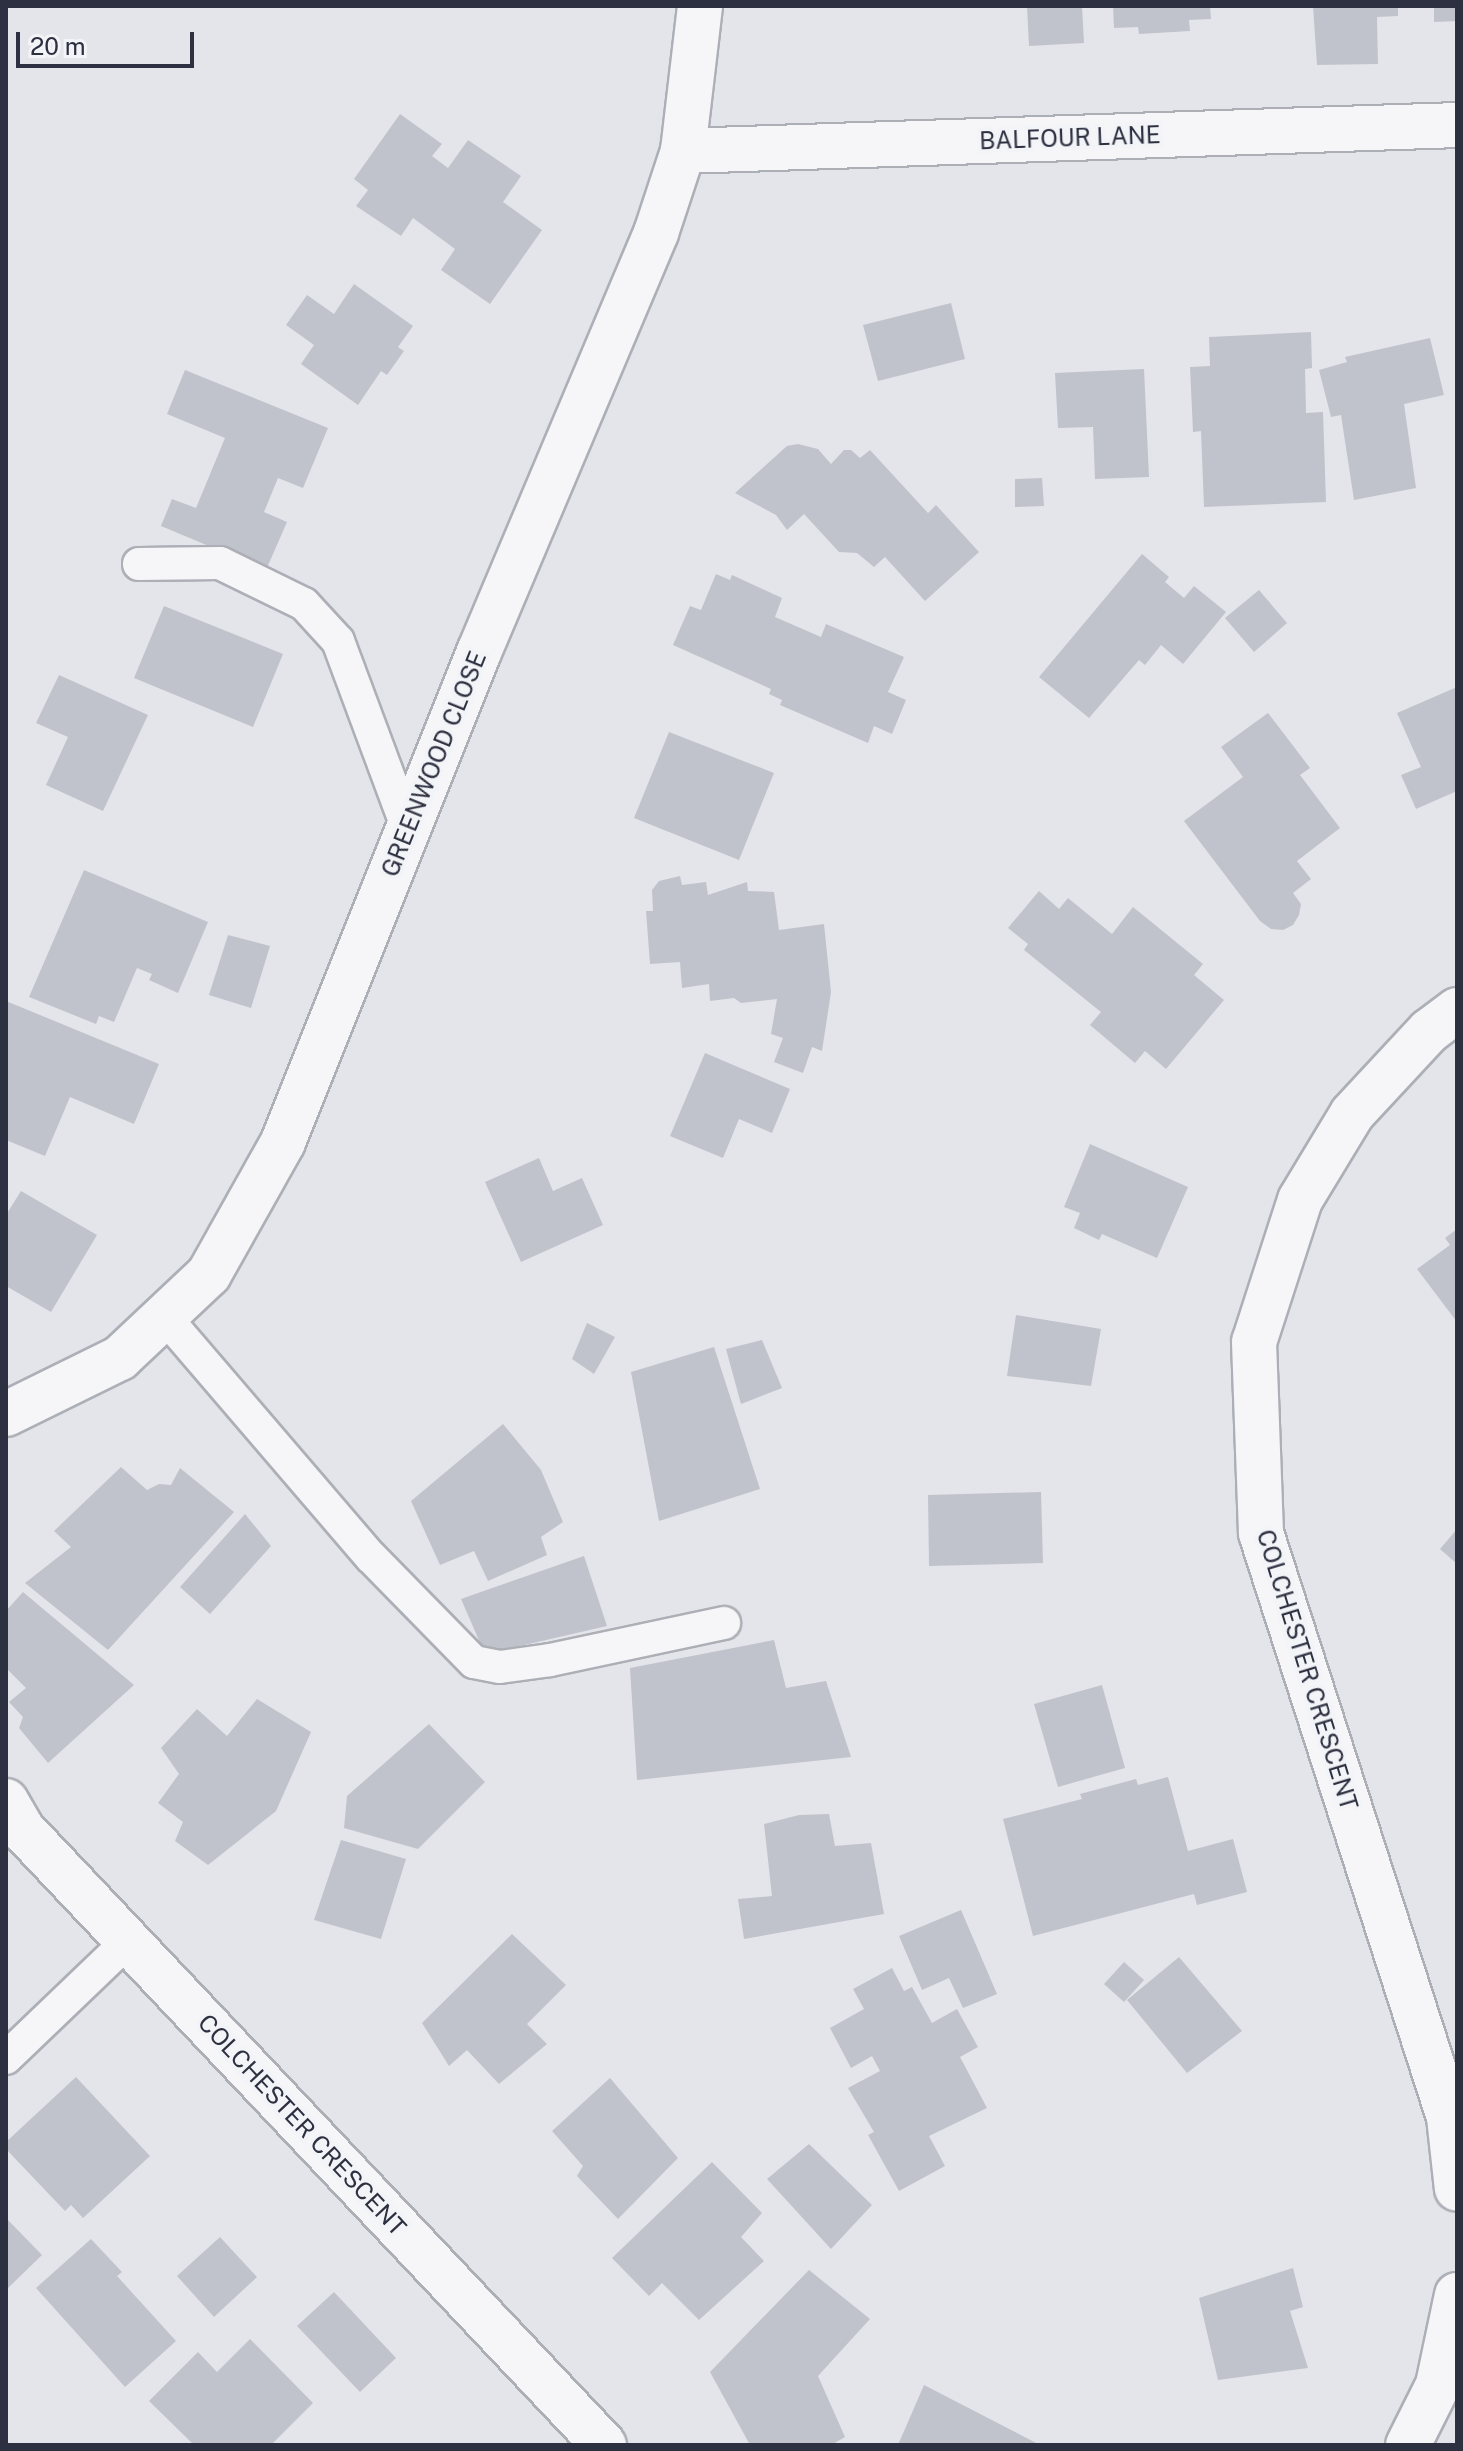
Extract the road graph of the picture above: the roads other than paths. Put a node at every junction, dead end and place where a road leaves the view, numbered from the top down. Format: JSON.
{"nodes":[{"id":1,"x":700,"y":6,"type":"edge"},
{"id":2,"x":1457,"y":125,"type":"edge"},
{"id":3,"x":683,"y":151,"type":"junction"},
{"id":4,"x":139,"y":564,"type":"dead end"},
{"id":5,"x":408,"y":829,"type":"junction"},
{"id":6,"x":1457,"y":1010,"type":"edge"},
{"id":7,"x":165,"y":1317,"type":"junction"},
{"id":8,"x":6,"y":1414,"type":"edge"},
{"id":9,"x":724,"y":1623,"type":"dead end"},
{"id":10,"x":6,"y":1801,"type":"edge"},
{"id":11,"x":128,"y":1941,"type":"junction"},
{"id":12,"x":6,"y":2058,"type":"edge"},
{"id":13,"x":1453,"y":2115,"type":"edge"},
{"id":14,"x":1457,"y":2189,"type":"edge"},
{"id":15,"x":1457,"y":2295,"type":"edge"},
{"id":16,"x":604,"y":2445,"type":"edge"},
{"id":17,"x":1408,"y":2445,"type":"edge"}],
"edges":[{"from":1,"to":3,"type":"street","name":"GREENWOOD CLOSE"},
{"from":2,"to":3,"type":"street","name":"BALFOUR LANE"},
{"from":3,"to":5,"type":"street","name":"GREENWOOD CLOSE"},
{"from":4,"to":5,"type":"lane"},
{"from":5,"to":7,"type":"street","name":"GREENWOOD CLOSE"},
{"from":6,"to":13,"type":"street","name":"COLCHESTER CRESCENT"},
{"from":7,"to":8,"type":"street","name":"GREENWOOD CLOSE"},
{"from":7,"to":9,"type":"lane"},
{"from":10,"to":11,"type":"street","name":"COLCHESTER CRESCENT"},
{"from":11,"to":12,"type":"lane"},
{"from":11,"to":16,"type":"street","name":"COLCHESTER CRESCENT"},
{"from":13,"to":14,"type":"street","name":"COLCHESTER CRESCENT"},
{"from":15,"to":17,"type":"street"}]}
